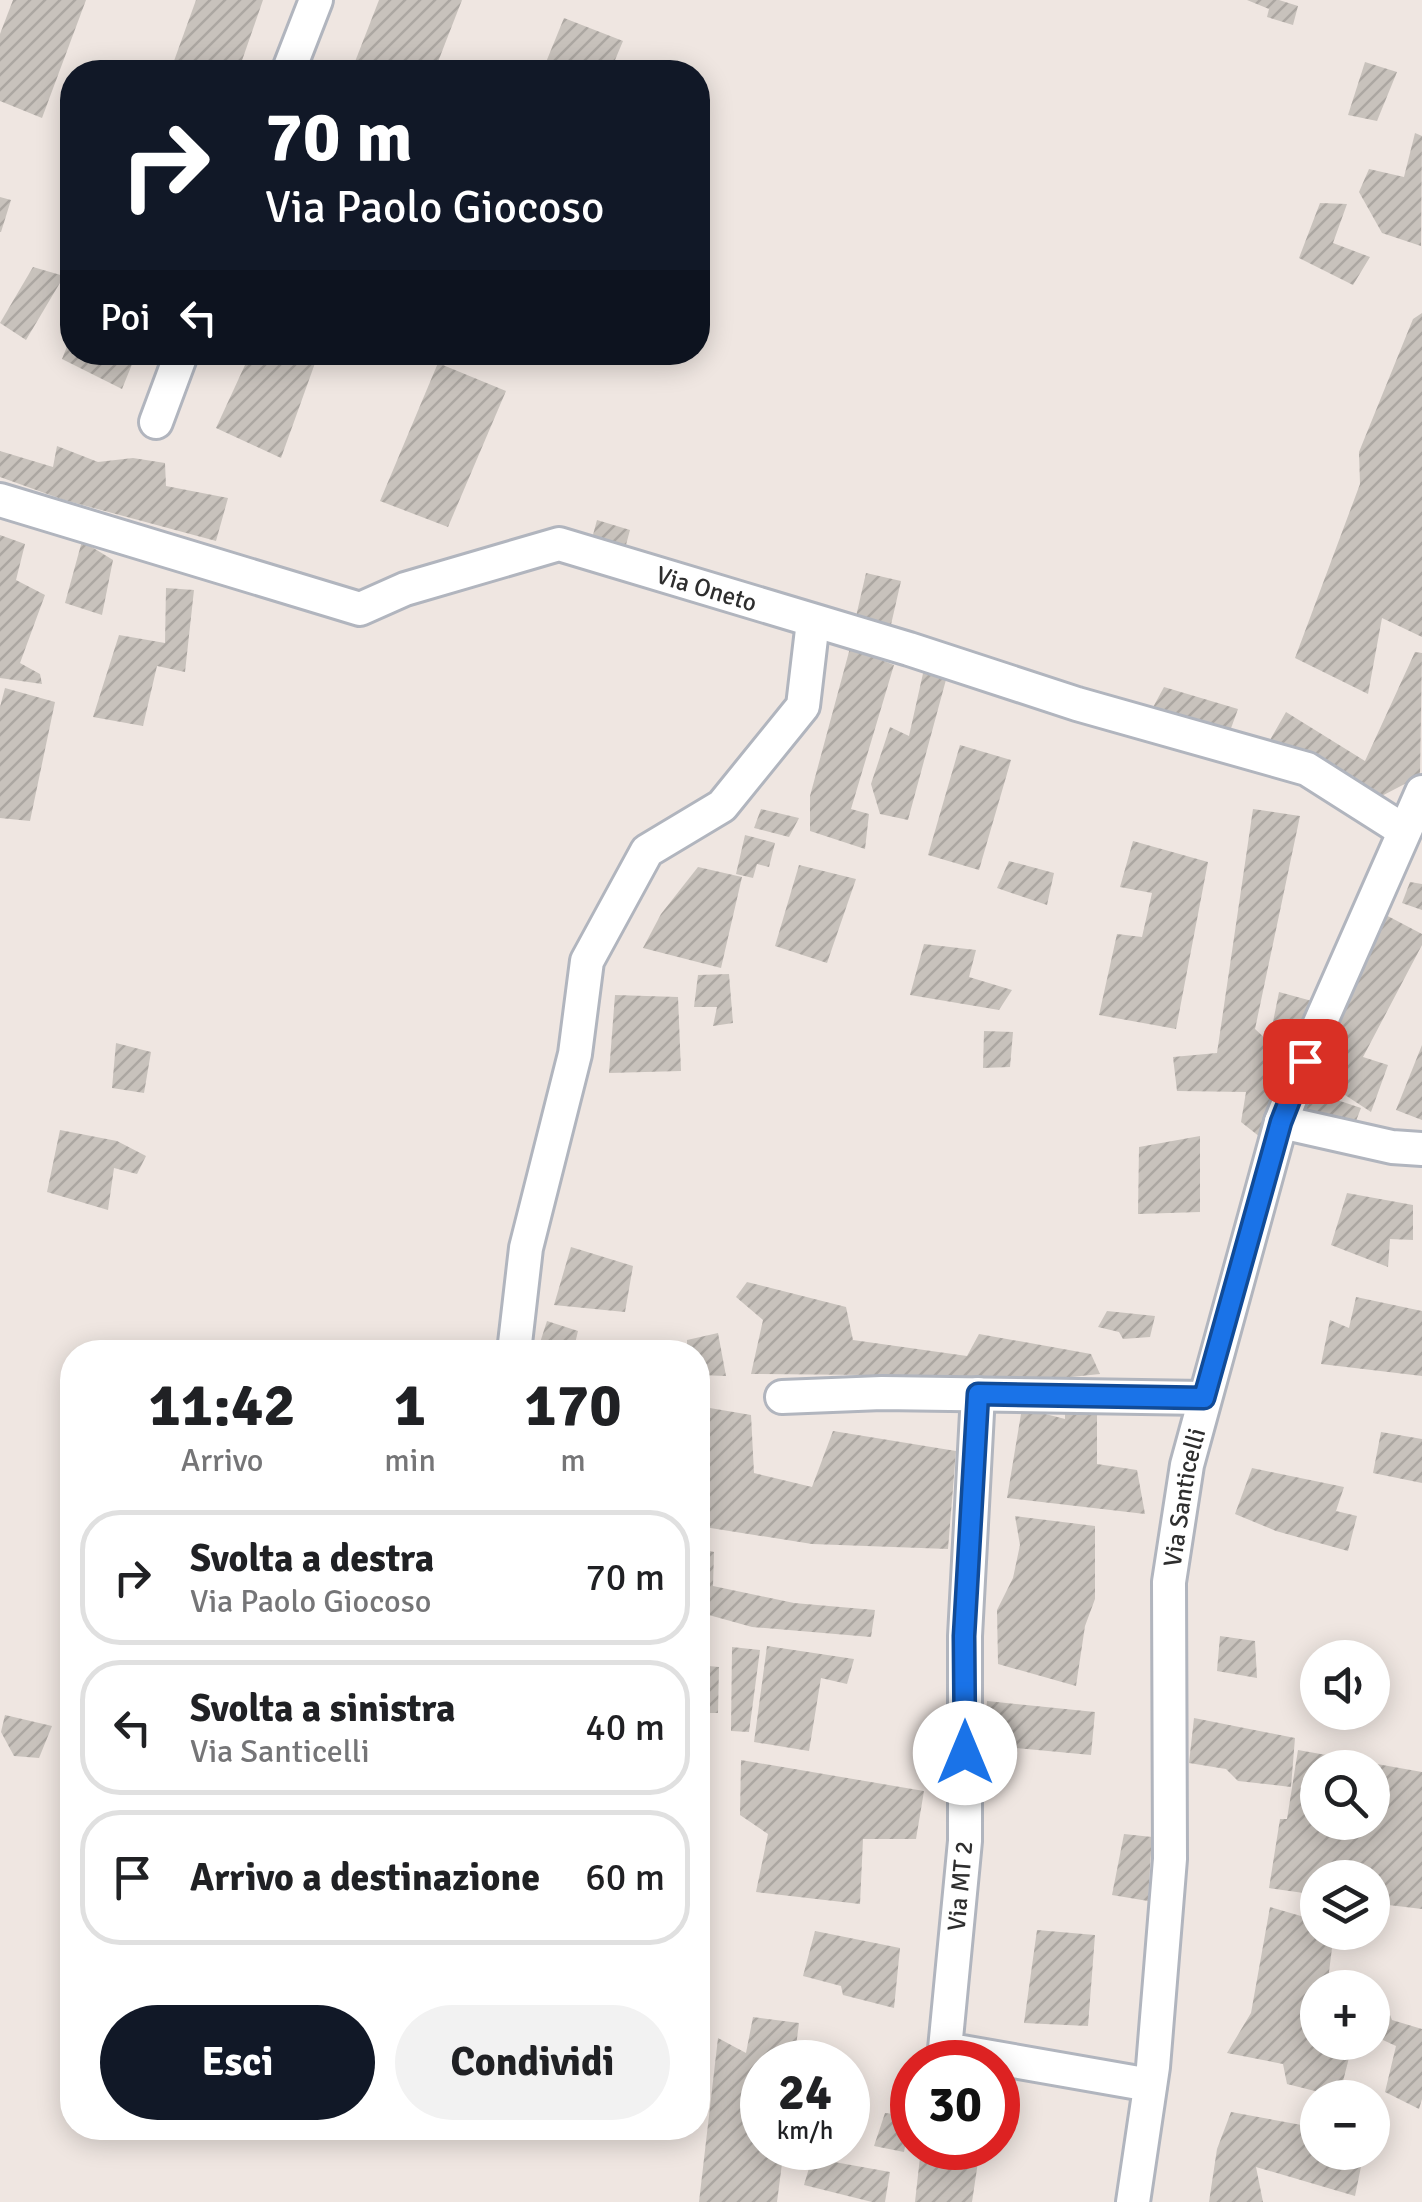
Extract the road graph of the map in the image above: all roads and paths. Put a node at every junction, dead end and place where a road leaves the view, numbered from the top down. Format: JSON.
{"nodes":[{"id":1,"x":316,"y":0,"type":"edge"},
{"id":2,"x":293,"y":60,"type":"edge"},
{"id":3,"x":177,"y":365,"type":"edge"},
{"id":4,"x":156,"y":422,"type":"dead end"},
{"id":5,"x":0,"y":500,"type":"edge"},
{"id":6,"x":813,"y":621,"type":"junction"},
{"id":7,"x":1422,"y":792,"type":"edge"},
{"id":8,"x":1403,"y":830,"type":"junction"},
{"id":9,"x":1281,"y":1122,"type":"junction"},
{"id":10,"x":1422,"y":1149,"type":"edge"},
{"id":11,"x":515,"y":1340,"type":"edge"},
{"id":12,"x":978,"y":1394,"type":"junction"},
{"id":13,"x":782,"y":1397,"type":"dead end"},
{"id":14,"x":1204,"y":1398,"type":"junction"},
{"id":15,"x":1150,"y":2085,"type":"junction"},
{"id":16,"x":1133,"y":2202,"type":"edge"}],
"edges":[{"from":1,"to":2,"type":"street"},
{"from":3,"to":4,"type":"street"},
{"from":5,"to":6,"type":"street","name":"Via Oneto"},
{"from":6,"to":8,"type":"street","name":"Via Oneto"},
{"from":6,"to":11,"type":"street"},
{"from":7,"to":8,"type":"street","name":"Via Santicelli"},
{"from":8,"to":9,"type":"street","name":"Via Santicelli"},
{"from":9,"to":10,"type":"street"},
{"from":9,"to":14,"type":"street","name":"Via Santicelli"},
{"from":12,"to":13,"type":"street"},
{"from":12,"to":14,"type":"street"},
{"from":12,"to":15,"type":"street","name":"Via MT 2"},
{"from":14,"to":15,"type":"street","name":"Via Santicelli"},
{"from":15,"to":16,"type":"street","name":"Via Santicelli"}]}
